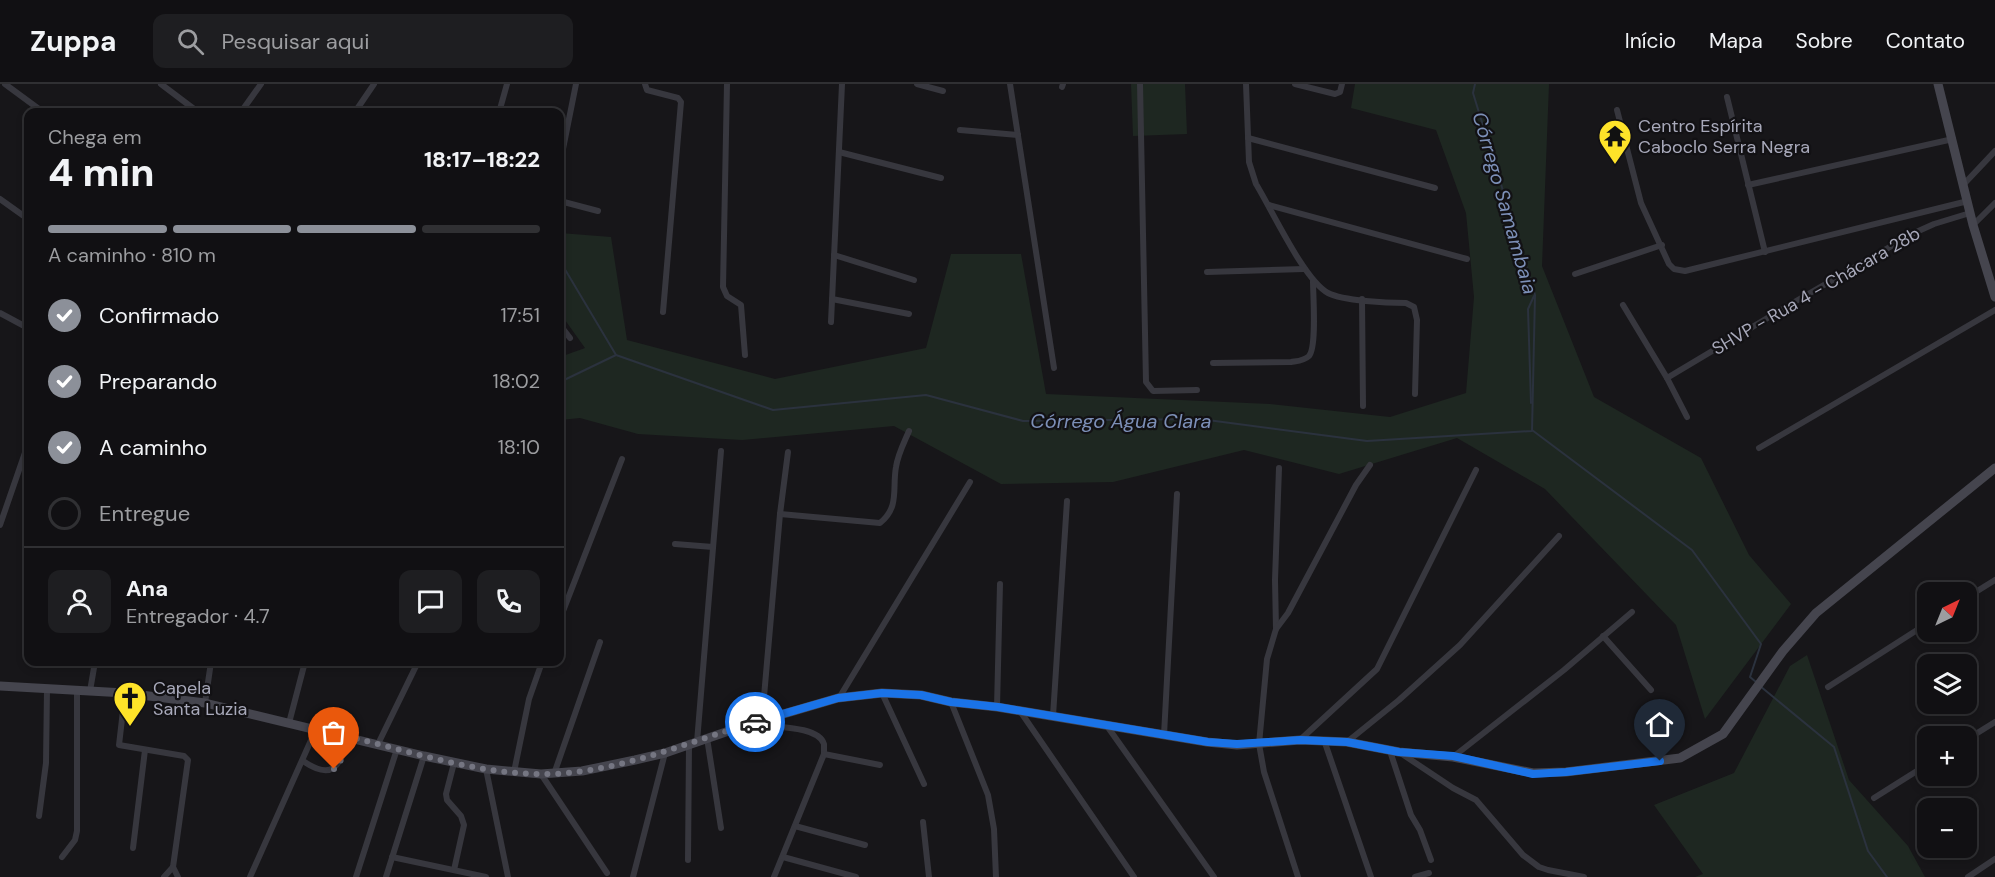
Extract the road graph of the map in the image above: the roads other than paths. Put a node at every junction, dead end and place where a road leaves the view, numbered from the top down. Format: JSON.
{"nodes":[{"id":1,"x":5,"y":84,"type":"edge"},
{"id":2,"x":161,"y":84,"type":"edge"},
{"id":3,"x":261,"y":84,"type":"edge"},
{"id":4,"x":374,"y":84,"type":"edge"},
{"id":5,"x":507,"y":84,"type":"edge"},
{"id":6,"x":576,"y":84,"type":"edge"},
{"id":7,"x":645,"y":84,"type":"edge"},
{"id":8,"x":727,"y":84,"type":"edge"},
{"id":9,"x":842,"y":84,"type":"edge"},
{"id":10,"x":917,"y":84,"type":"edge"},
{"id":11,"x":1010,"y":84,"type":"edge"},
{"id":12,"x":1140,"y":84,"type":"edge"},
{"id":13,"x":1246,"y":84,"type":"edge"},
{"id":14,"x":1295,"y":84,"type":"edge"},
{"id":15,"x":1342,"y":84,"type":"edge"},
{"id":16,"x":1938,"y":84,"type":"edge"},
{"id":17,"x":943,"y":91,"type":"dead end"},
{"id":18,"x":1727,"y":97,"type":"dead end"},
{"id":19,"x":38,"y":108,"type":"edge"},
{"id":20,"x":193,"y":108,"type":"edge"},
{"id":21,"x":244,"y":108,"type":"edge"},
{"id":22,"x":358,"y":108,"type":"edge"},
{"id":23,"x":500,"y":108,"type":"edge"},
{"id":24,"x":1617,"y":110,"type":"dead end"},
{"id":25,"x":960,"y":130,"type":"dead end"},
{"id":26,"x":1017,"y":135,"type":"junction"},
{"id":27,"x":1248,"y":138,"type":"junction"},
{"id":28,"x":1953,"y":139,"type":"junction"},
{"id":29,"x":564,"y":144,"type":"edge"},
{"id":30,"x":1995,"y":151,"type":"edge"},
{"id":31,"x":839,"y":152,"type":"junction"},
{"id":32,"x":941,"y":178,"type":"dead end"},
{"id":33,"x":1964,"y":184,"type":"junction"},
{"id":34,"x":1748,"y":185,"type":"junction"},
{"id":35,"x":1435,"y":188,"type":"dead end"},
{"id":36,"x":0,"y":199,"type":"edge"},
{"id":37,"x":1968,"y":201,"type":"junction"},
{"id":38,"x":564,"y":202,"type":"edge"},
{"id":39,"x":1995,"y":203,"type":"edge"},
{"id":40,"x":1269,"y":205,"type":"junction"},
{"id":41,"x":598,"y":212,"type":"dead end"},
{"id":42,"x":1970,"y":213,"type":"junction"},
{"id":43,"x":24,"y":216,"type":"edge"},
{"id":44,"x":1973,"y":225,"type":"junction"},
{"id":45,"x":1662,"y":245,"type":"junction"},
{"id":46,"x":1765,"y":252,"type":"junction"},
{"id":47,"x":834,"y":255,"type":"junction"},
{"id":48,"x":1467,"y":259,"type":"dead end"},
{"id":49,"x":1304,"y":269,"type":"junction"},
{"id":50,"x":1207,"y":273,"type":"dead end"},
{"id":51,"x":1575,"y":274,"type":"dead end"},
{"id":52,"x":914,"y":280,"type":"dead end"},
{"id":53,"x":1313,"y":280,"type":"junction"},
{"id":54,"x":1995,"y":297,"type":"edge"},
{"id":55,"x":832,"y":299,"type":"junction"},
{"id":56,"x":1362,"y":299,"type":"junction"},
{"id":57,"x":1623,"y":305,"type":"dead end"},
{"id":58,"x":1995,"y":310,"type":"edge"},
{"id":59,"x":663,"y":312,"type":"dead end"},
{"id":60,"x":0,"y":313,"type":"edge"},
{"id":61,"x":909,"y":314,"type":"dead end"},
{"id":62,"x":831,"y":322,"type":"dead end"},
{"id":63,"x":24,"y":326,"type":"edge"},
{"id":64,"x":564,"y":330,"type":"edge"},
{"id":65,"x":570,"y":338,"type":"dead end"},
{"id":66,"x":745,"y":355,"type":"dead end"},
{"id":67,"x":1213,"y":363,"type":"dead end"},
{"id":68,"x":1054,"y":368,"type":"dead end"},
{"id":69,"x":1667,"y":378,"type":"junction"},
{"id":70,"x":1197,"y":390,"type":"dead end"},
{"id":71,"x":1415,"y":394,"type":"dead end"},
{"id":72,"x":1363,"y":406,"type":"dead end"},
{"id":73,"x":1687,"y":417,"type":"dead end"},
{"id":74,"x":909,"y":431,"type":"dead end"},
{"id":75,"x":1759,"y":447,"type":"dead end"},
{"id":76,"x":721,"y":451,"type":"dead end"},
{"id":77,"x":788,"y":452,"type":"dead end"},
{"id":78,"x":24,"y":456,"type":"edge"},
{"id":79,"x":622,"y":459,"type":"dead end"},
{"id":80,"x":1370,"y":465,"type":"dead end"},
{"id":81,"x":1279,"y":468,"type":"dead end"},
{"id":82,"x":1995,"y":468,"type":"edge"},
{"id":83,"x":1476,"y":470,"type":"dead end"},
{"id":84,"x":969,"y":482,"type":"dead end"},
{"id":85,"x":1177,"y":494,"type":"dead end"},
{"id":86,"x":1067,"y":501,"type":"dead end"},
{"id":87,"x":780,"y":514,"type":"junction"},
{"id":88,"x":0,"y":525,"type":"edge"},
{"id":89,"x":1559,"y":536,"type":"dead end"},
{"id":90,"x":675,"y":544,"type":"dead end"},
{"id":91,"x":713,"y":547,"type":"junction"},
{"id":92,"x":1995,"y":580,"type":"edge"},
{"id":93,"x":1000,"y":584,"type":"dead end"},
{"id":94,"x":1977,"y":591,"type":"edge"},
{"id":95,"x":564,"y":609,"type":"edge"},
{"id":96,"x":1632,"y":612,"type":"dead end"},
{"id":97,"x":1276,"y":629,"type":"junction"},
{"id":98,"x":1917,"y":630,"type":"edge"},
{"id":99,"x":1603,"y":636,"type":"junction"},
{"id":100,"x":600,"y":642,"type":"dead end"},
{"id":101,"x":94,"y":666,"type":"edge"},
{"id":102,"x":210,"y":666,"type":"edge"},
{"id":103,"x":304,"y":666,"type":"edge"},
{"id":104,"x":416,"y":666,"type":"edge"},
{"id":105,"x":541,"y":666,"type":"edge"},
{"id":106,"x":0,"y":686,"type":"edge"},
{"id":107,"x":1828,"y":687,"type":"dead end"},
{"id":108,"x":46,"y":689,"type":"junction"},
{"id":109,"x":1651,"y":690,"type":"dead end"},
{"id":110,"x":77,"y":691,"type":"junction"},
{"id":111,"x":90,"y":691,"type":"junction"},
{"id":112,"x":125,"y":693,"type":"junction"},
{"id":113,"x":882,"y":693,"type":"junction"},
{"id":114,"x":838,"y":698,"type":"junction"},
{"id":115,"x":951,"y":702,"type":"junction"},
{"id":116,"x":205,"y":703,"type":"junction"},
{"id":117,"x":998,"y":707,"type":"junction"},
{"id":118,"x":1020,"y":711,"type":"junction"},
{"id":119,"x":1053,"y":716,"type":"junction"},
{"id":120,"x":764,"y":719,"type":"junction"},
{"id":121,"x":1995,"y":722,"type":"edge"},
{"id":122,"x":289,"y":723,"type":"junction"},
{"id":123,"x":749,"y":724,"type":"junction"},
{"id":124,"x":1107,"y":726,"type":"junction"},
{"id":125,"x":316,"y":729,"type":"junction"},
{"id":126,"x":1977,"y":733,"type":"edge"},
{"id":127,"x":1164,"y":735,"type":"junction"},
{"id":128,"x":350,"y":737,"type":"junction"},
{"id":129,"x":707,"y":738,"type":"junction"},
{"id":130,"x":1300,"y":740,"type":"junction"},
{"id":131,"x":1323,"y":740,"type":"junction"},
{"id":132,"x":1347,"y":742,"type":"junction"},
{"id":133,"x":693,"y":743,"type":"junction"},
{"id":134,"x":378,"y":744,"type":"junction"},
{"id":135,"x":1259,"y":744,"type":"junction"},
{"id":136,"x":397,"y":749,"type":"junction"},
{"id":137,"x":145,"y":750,"type":"junction"},
{"id":138,"x":1395,"y":751,"type":"junction"},
{"id":139,"x":665,"y":753,"type":"junction"},
{"id":140,"x":824,"y":754,"type":"junction"},
{"id":141,"x":424,"y":756,"type":"junction"},
{"id":142,"x":1453,"y":756,"type":"junction"},
{"id":143,"x":303,"y":761,"type":"junction"},
{"id":144,"x":454,"y":763,"type":"junction"},
{"id":145,"x":880,"y":765,"type":"dead end"},
{"id":146,"x":486,"y":770,"type":"junction"},
{"id":147,"x":1917,"y":771,"type":"edge"},
{"id":148,"x":514,"y":772,"type":"junction"},
{"id":149,"x":541,"y":774,"type":"junction"},
{"id":150,"x":554,"y":774,"type":"junction"},
{"id":151,"x":924,"y":784,"type":"dead end"},
{"id":152,"x":1874,"y":798,"type":"dead end"},
{"id":153,"x":39,"y":816,"type":"dead end"},
{"id":154,"x":923,"y":822,"type":"dead end"},
{"id":155,"x":795,"y":826,"type":"junction"},
{"id":156,"x":721,"y":828,"type":"dead end"},
{"id":157,"x":865,"y":845,"type":"dead end"},
{"id":158,"x":133,"y":848,"type":"dead end"},
{"id":159,"x":62,"y":857,"type":"dead end"},
{"id":160,"x":392,"y":857,"type":"junction"},
{"id":161,"x":783,"y":857,"type":"junction"},
{"id":162,"x":1995,"y":859,"type":"edge"},
{"id":163,"x":688,"y":860,"type":"dead end"},
{"id":164,"x":1431,"y":860,"type":"dead end"},
{"id":165,"x":173,"y":867,"type":"junction"},
{"id":166,"x":454,"y":870,"type":"junction"},
{"id":167,"x":607,"y":873,"type":"dead end"},
{"id":168,"x":1429,"y":873,"type":"dead end"},
{"id":169,"x":164,"y":877,"type":"edge"},
{"id":170,"x":178,"y":877,"type":"edge"},
{"id":171,"x":250,"y":877,"type":"edge"},
{"id":172,"x":356,"y":877,"type":"edge"},
{"id":173,"x":386,"y":877,"type":"edge"},
{"id":174,"x":486,"y":877,"type":"edge"},
{"id":175,"x":508,"y":877,"type":"edge"},
{"id":176,"x":633,"y":877,"type":"edge"},
{"id":177,"x":774,"y":877,"type":"edge"},
{"id":178,"x":856,"y":877,"type":"edge"},
{"id":179,"x":929,"y":877,"type":"edge"},
{"id":180,"x":996,"y":877,"type":"edge"},
{"id":181,"x":1134,"y":877,"type":"edge"},
{"id":182,"x":1214,"y":877,"type":"edge"},
{"id":183,"x":1298,"y":877,"type":"edge"},
{"id":184,"x":1371,"y":877,"type":"edge"},
{"id":185,"x":1415,"y":877,"type":"edge"},
{"id":186,"x":1584,"y":877,"type":"edge"},
{"id":187,"x":1968,"y":877,"type":"edge"}],
"edges":[{"from":1,"to":19,"type":"street"},
{"from":2,"to":20,"type":"street"},
{"from":3,"to":21,"type":"street"},
{"from":4,"to":22,"type":"street"},
{"from":5,"to":23,"type":"street"},
{"from":6,"to":29,"type":"street"},
{"from":7,"to":59,"type":"street"},
{"from":8,"to":66,"type":"street"},
{"from":9,"to":31,"type":"street"},
{"from":10,"to":17,"type":"street"},
{"from":11,"to":26,"type":"street"},
{"from":12,"to":70,"type":"street"},
{"from":13,"to":27,"type":"street"},
{"from":14,"to":15,"type":"street"},
{"from":16,"to":28,"type":"street"},
{"from":18,"to":34,"type":"street"},
{"from":24,"to":45,"type":"street"},
{"from":25,"to":26,"type":"street"},
{"from":26,"to":68,"type":"street"},
{"from":27,"to":35,"type":"street"},
{"from":27,"to":40,"type":"street"},
{"from":28,"to":33,"type":"street"},
{"from":28,"to":34,"type":"street"},
{"from":30,"to":33,"type":"street"},
{"from":31,"to":32,"type":"street"},
{"from":31,"to":47,"type":"street"},
{"from":33,"to":37,"type":"street"},
{"from":34,"to":46,"type":"street"},
{"from":36,"to":43,"type":"street"},
{"from":37,"to":42,"type":"street"},
{"from":37,"to":46,"type":"street"},
{"from":38,"to":41,"type":"street"},
{"from":39,"to":44,"type":"street"},
{"from":40,"to":48,"type":"street"},
{"from":40,"to":49,"type":"street"},
{"from":42,"to":44,"type":"street"},
{"from":42,"to":69,"type":"street","name":"SHVP - Rua 4 - Chácara 28b"},
{"from":44,"to":54,"type":"street"},
{"from":45,"to":46,"type":"street"},
{"from":45,"to":51,"type":"street"},
{"from":47,"to":52,"type":"street"},
{"from":47,"to":55,"type":"street"},
{"from":49,"to":50,"type":"street"},
{"from":49,"to":53,"type":"street"},
{"from":53,"to":56,"type":"street"},
{"from":53,"to":67,"type":"street"},
{"from":55,"to":61,"type":"street"},
{"from":55,"to":62,"type":"street"},
{"from":56,"to":71,"type":"street"},
{"from":56,"to":72,"type":"street"},
{"from":57,"to":69,"type":"street"},
{"from":58,"to":75,"type":"street"},
{"from":60,"to":63,"type":"street"},
{"from":64,"to":65,"type":"street"},
{"from":69,"to":73,"type":"street"},
{"from":74,"to":87,"type":"street"},
{"from":76,"to":91,"type":"street"},
{"from":77,"to":87,"type":"street"},
{"from":78,"to":88,"type":"street"},
{"from":79,"to":95,"type":"street"},
{"from":80,"to":97,"type":"street"},
{"from":81,"to":97,"type":"street"},
{"from":82,"to":142,"type":"street"},
{"from":83,"to":130,"type":"street"},
{"from":84,"to":114,"type":"street"},
{"from":85,"to":127,"type":"street"},
{"from":86,"to":119,"type":"street"},
{"from":87,"to":120,"type":"street"},
{"from":89,"to":132,"type":"street"},
{"from":90,"to":91,"type":"street"},
{"from":91,"to":133,"type":"street"},
{"from":92,"to":94,"type":"street"},
{"from":93,"to":117,"type":"street"},
{"from":96,"to":99,"type":"street"},
{"from":97,"to":135,"type":"street"},
{"from":98,"to":107,"type":"street"},
{"from":99,"to":109,"type":"street"},
{"from":99,"to":142,"type":"street"},
{"from":100,"to":150,"type":"street"},
{"from":101,"to":111,"type":"street"},
{"from":102,"to":116,"type":"street"},
{"from":103,"to":122,"type":"street"},
{"from":104,"to":134,"type":"street"},
{"from":105,"to":148,"type":"street"},
{"from":106,"to":108,"type":"street"},
{"from":108,"to":110,"type":"street"},
{"from":108,"to":153,"type":"street"},
{"from":110,"to":111,"type":"street"},
{"from":110,"to":159,"type":"street"},
{"from":111,"to":112,"type":"street"},
{"from":112,"to":116,"type":"street"},
{"from":112,"to":137,"type":"street"},
{"from":113,"to":114,"type":"street"},
{"from":113,"to":115,"type":"street"},
{"from":113,"to":151,"type":"street"},
{"from":114,"to":120,"type":"street"},
{"from":115,"to":117,"type":"street"},
{"from":115,"to":180,"type":"street"},
{"from":116,"to":122,"type":"street"},
{"from":117,"to":118,"type":"street"},
{"from":118,"to":119,"type":"street"},
{"from":118,"to":181,"type":"street"},
{"from":119,"to":124,"type":"street"},
{"from":120,"to":123,"type":"street"},
{"from":121,"to":126,"type":"street"},
{"from":122,"to":125,"type":"street"},
{"from":123,"to":129,"type":"street"},
{"from":123,"to":140,"type":"street"},
{"from":124,"to":127,"type":"street"},
{"from":124,"to":182,"type":"street"},
{"from":125,"to":128,"type":"street"},
{"from":125,"to":143,"type":"street"},
{"from":127,"to":135,"type":"street"},
{"from":128,"to":134,"type":"street"},
{"from":128,"to":143,"type":"street"},
{"from":129,"to":133,"type":"street"},
{"from":129,"to":156,"type":"street"},
{"from":130,"to":131,"type":"street"},
{"from":130,"to":135,"type":"street"},
{"from":131,"to":132,"type":"street"},
{"from":131,"to":184,"type":"street"},
{"from":132,"to":138,"type":"street"},
{"from":133,"to":139,"type":"street"},
{"from":133,"to":163,"type":"street"},
{"from":134,"to":136,"type":"street"},
{"from":135,"to":183,"type":"street"},
{"from":136,"to":141,"type":"street"},
{"from":136,"to":172,"type":"street"},
{"from":137,"to":158,"type":"street"},
{"from":137,"to":165,"type":"street"},
{"from":138,"to":142,"type":"street"},
{"from":138,"to":164,"type":"street"},
{"from":138,"to":186,"type":"street"},
{"from":139,"to":150,"type":"street"},
{"from":139,"to":176,"type":"street"},
{"from":140,"to":145,"type":"street"},
{"from":140,"to":155,"type":"street"},
{"from":141,"to":144,"type":"street"},
{"from":141,"to":160,"type":"street"},
{"from":143,"to":171,"type":"street"},
{"from":144,"to":146,"type":"street"},
{"from":144,"to":166,"type":"street"},
{"from":146,"to":148,"type":"street"},
{"from":146,"to":175,"type":"street"},
{"from":147,"to":152,"type":"street"},
{"from":148,"to":149,"type":"street"},
{"from":149,"to":150,"type":"street"},
{"from":149,"to":167,"type":"street"},
{"from":154,"to":179,"type":"street"},
{"from":155,"to":157,"type":"street"},
{"from":155,"to":161,"type":"street"},
{"from":160,"to":166,"type":"street"},
{"from":160,"to":173,"type":"street"},
{"from":161,"to":177,"type":"street"},
{"from":161,"to":178,"type":"street"},
{"from":162,"to":187,"type":"street"},
{"from":165,"to":169,"type":"street"},
{"from":165,"to":170,"type":"street"},
{"from":166,"to":174,"type":"street"},
{"from":168,"to":185,"type":"street"}]}
